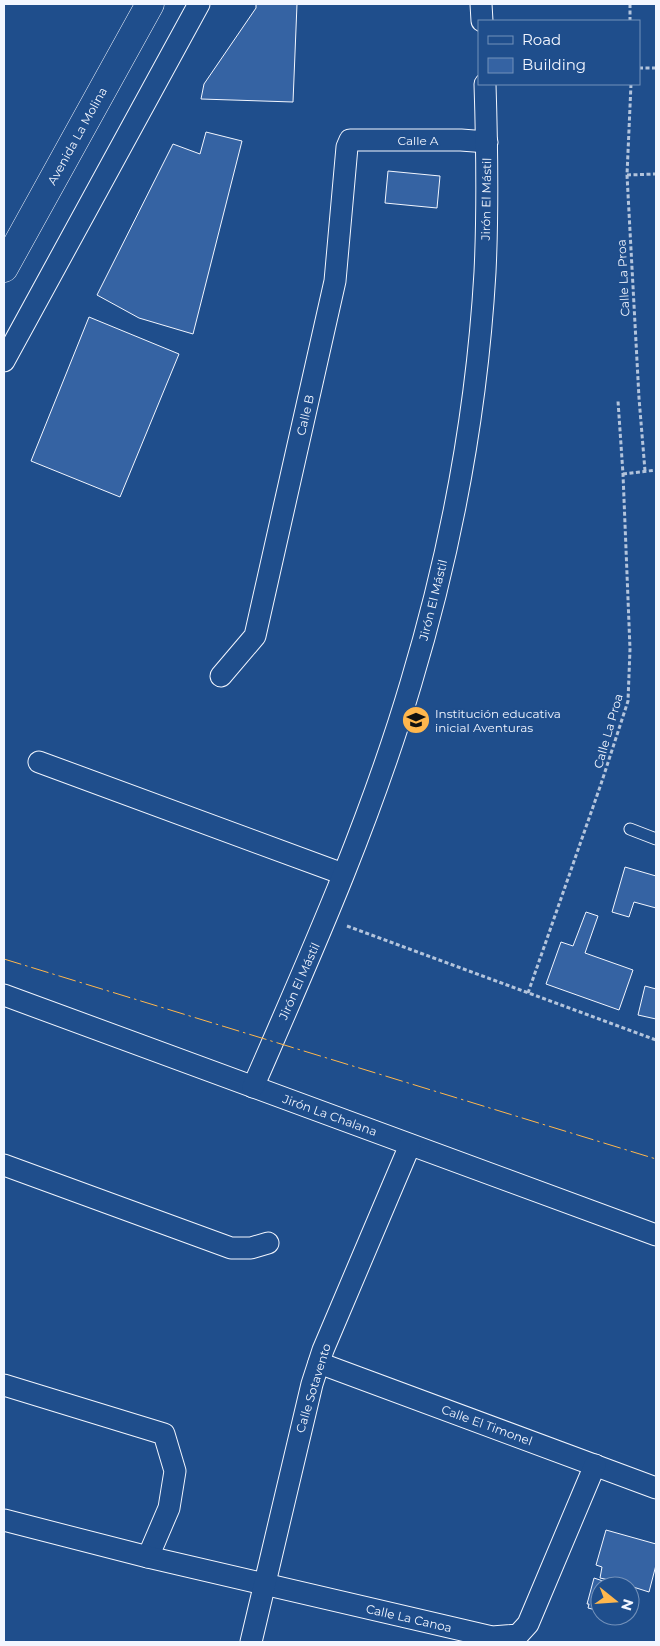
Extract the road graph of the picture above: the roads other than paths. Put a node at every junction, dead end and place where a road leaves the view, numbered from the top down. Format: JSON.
{"nodes":[{"id":1,"x":150,"y":4,"type":"edge"},
{"id":2,"x":199,"y":4,"type":"edge"},
{"id":3,"x":481,"y":4,"type":"edge"},
{"id":4,"x":482,"y":20,"type":"edge"},
{"id":5,"x":485,"y":85,"type":"edge"},
{"id":6,"x":350,"y":140,"type":"joint"},
{"id":7,"x":487,"y":142,"type":"junction"},
{"id":8,"x":4,"y":268,"type":"edge"},
{"id":9,"x":4,"y":361,"type":"edge"},
{"id":10,"x":221,"y":676,"type":"dead end"},
{"id":11,"x":39,"y":762,"type":"dead end"},
{"id":12,"x":630,"y":829,"type":"dead end"},
{"id":13,"x":656,"y":839,"type":"edge"},
{"id":14,"x":343,"y":874,"type":"junction"},
{"id":15,"x":4,"y":995,"type":"edge"},
{"id":16,"x":253,"y":1087,"type":"junction"},
{"id":17,"x":410,"y":1145,"type":"junction"},
{"id":18,"x":4,"y":1165,"type":"edge"},
{"id":19,"x":656,"y":1234,"type":"edge"},
{"id":20,"x":268,"y":1243,"type":"dead end"},
{"id":21,"x":319,"y":1363,"type":"junction"},
{"id":22,"x":4,"y":1385,"type":"edge"},
{"id":23,"x":595,"y":1465,"type":"junction"},
{"id":24,"x":656,"y":1488,"type":"edge"},
{"id":25,"x":4,"y":1520,"type":"edge"},
{"id":26,"x":148,"y":1557,"type":"junction"},
{"id":27,"x":264,"y":1585,"type":"junction"},
{"id":28,"x":251,"y":1642,"type":"edge"}],
"edges":[{"from":1,"to":8,"type":"main road","name":"Avenida La Molina"},
{"from":2,"to":9,"type":"street"},
{"from":3,"to":4,"type":"street"},
{"from":5,"to":7,"type":"street","name":"Jirón El Mástil"},
{"from":6,"to":7,"type":"street","name":"Calle A"},
{"from":6,"to":10,"type":"street","name":"Calle B"},
{"from":7,"to":14,"type":"street","name":"Jirón El Mástil"},
{"from":11,"to":14,"type":"street"},
{"from":12,"to":13,"type":"lane"},
{"from":14,"to":16,"type":"street","name":"Jirón El Mástil"},
{"from":15,"to":16,"type":"street","name":"Jirón La Chalana"},
{"from":16,"to":17,"type":"street","name":"Jirón La Chalana"},
{"from":17,"to":19,"type":"street","name":"Jirón La Chalana"},
{"from":17,"to":21,"type":"street","name":"Calle Sotavento"},
{"from":18,"to":20,"type":"street"},
{"from":21,"to":23,"type":"street","name":"Calle El Timonel"},
{"from":21,"to":27,"type":"street","name":"Calle Sotavento"},
{"from":22,"to":26,"type":"street"},
{"from":23,"to":24,"type":"street","name":"Calle El Timonel"},
{"from":23,"to":27,"type":"street","name":"Calle La Canoa"},
{"from":25,"to":26,"type":"street","name":"Calle La Canoa"},
{"from":26,"to":27,"type":"street","name":"Calle La Canoa"},
{"from":27,"to":28,"type":"street","name":"Calle Sotavento"}]}
